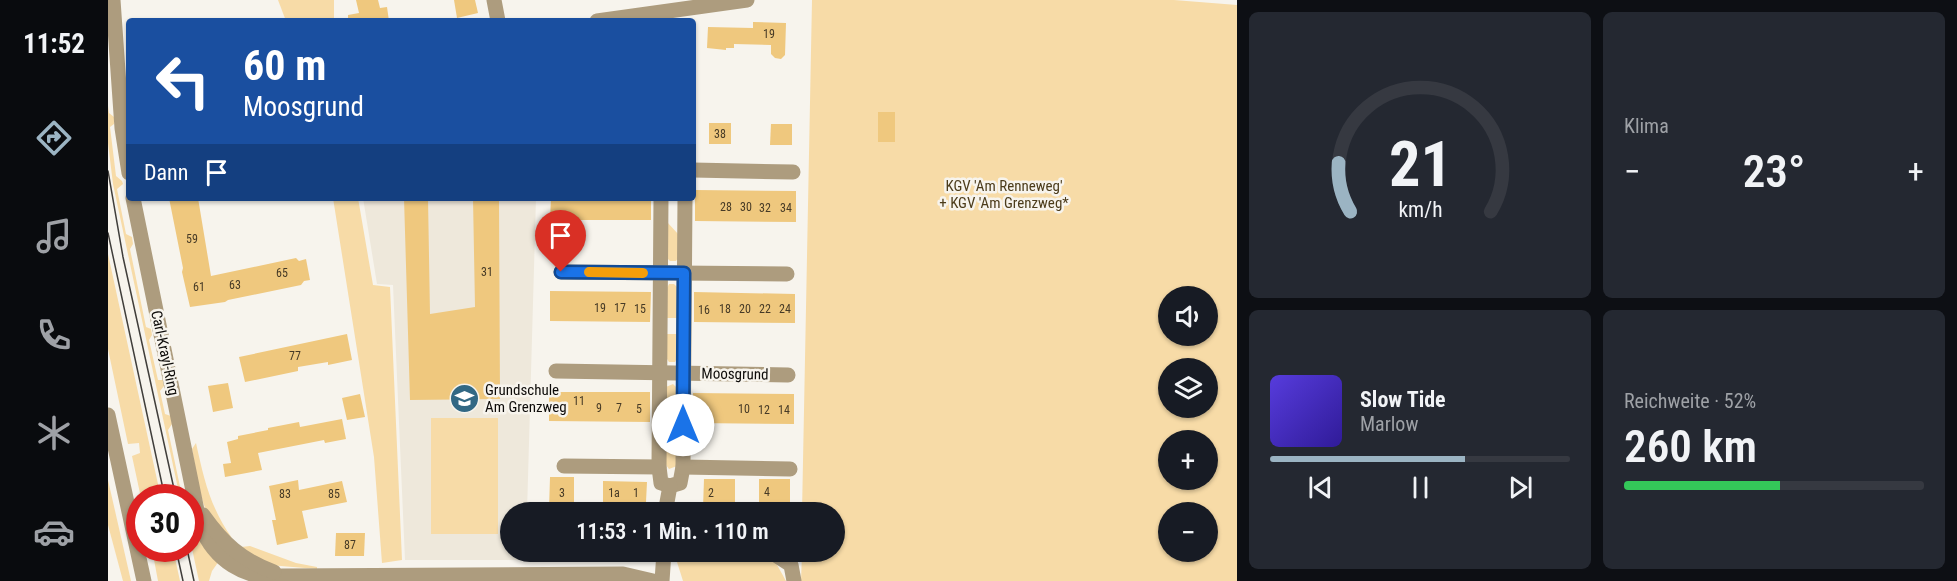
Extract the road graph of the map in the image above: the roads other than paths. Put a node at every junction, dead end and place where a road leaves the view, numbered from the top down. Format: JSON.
{"nodes":[{"id":1,"x":113,"y":0,"type":"edge"},
{"id":2,"x":494,"y":0,"type":"edge"},
{"id":3,"x":747,"y":0,"type":"edge"},
{"id":4,"x":497,"y":18,"type":"edge"},
{"id":5,"x":618,"y":18,"type":"edge"},
{"id":6,"x":126,"y":153,"type":"edge"},
{"id":7,"x":696,"y":170,"type":"edge"},
{"id":8,"x":794,"y":172,"type":"dead end"},
{"id":9,"x":134,"y":201,"type":"edge"},
{"id":10,"x":661,"y":201,"type":"edge"},
{"id":11,"x":685,"y":201,"type":"edge"},
{"id":12,"x":561,"y":272,"type":"dead end"},
{"id":13,"x":660,"y":273,"type":"junction"},
{"id":14,"x":684,"y":273,"type":"junction"},
{"id":15,"x":788,"y":274,"type":"dead end"},
{"id":16,"x":556,"y":371,"type":"dead end"},
{"id":17,"x":660,"y":373,"type":"junction"},
{"id":18,"x":683,"y":373,"type":"junction"},
{"id":19,"x":788,"y":375,"type":"dead end"},
{"id":20,"x":108,"y":416,"type":"edge"},
{"id":21,"x":110,"y":443,"type":"edge"},
{"id":22,"x":564,"y":466,"type":"dead end"},
{"id":23,"x":659,"y":467,"type":"junction"},
{"id":24,"x":683,"y":467,"type":"junction"},
{"id":25,"x":790,"y":469,"type":"dead end"},
{"id":26,"x":670,"y":486,"type":"junction"},
{"id":27,"x":667,"y":502,"type":"edge"},
{"id":28,"x":663,"y":562,"type":"edge"},
{"id":29,"x":786,"y":562,"type":"edge"},
{"id":30,"x":144,"y":581,"type":"edge"},
{"id":31,"x":653,"y":581,"type":"edge"},
{"id":32,"x":662,"y":581,"type":"edge"},
{"id":33,"x":794,"y":581,"type":"edge"}],
"edges":[{"from":1,"to":6,"type":"street"},
{"from":2,"to":4,"type":"street"},
{"from":3,"to":5,"type":"street"},
{"from":7,"to":8,"type":"street"},
{"from":9,"to":31,"type":"street","name":"Carl-Krayl-Ring"},
{"from":10,"to":13,"type":"street"},
{"from":11,"to":14,"type":"street","name":"Moosgrund"},
{"from":12,"to":13,"type":"street"},
{"from":13,"to":14,"type":"street"},
{"from":13,"to":17,"type":"street"},
{"from":14,"to":15,"type":"street"},
{"from":14,"to":18,"type":"street","name":"Moosgrund"},
{"from":16,"to":17,"type":"street","name":"Moosgrund"},
{"from":17,"to":18,"type":"street","name":"Moosgrund"},
{"from":17,"to":23,"type":"street"},
{"from":18,"to":19,"type":"street","name":"Moosgrund"},
{"from":18,"to":24,"type":"street","name":"Moosgrund"},
{"from":20,"to":21,"type":"street"},
{"from":21,"to":30,"type":"street"},
{"from":22,"to":23,"type":"street"},
{"from":23,"to":26,"type":"street"},
{"from":24,"to":25,"type":"street"},
{"from":24,"to":26,"type":"street"},
{"from":26,"to":27,"type":"street"},
{"from":28,"to":32,"type":"street"},
{"from":29,"to":33,"type":"street"}]}
